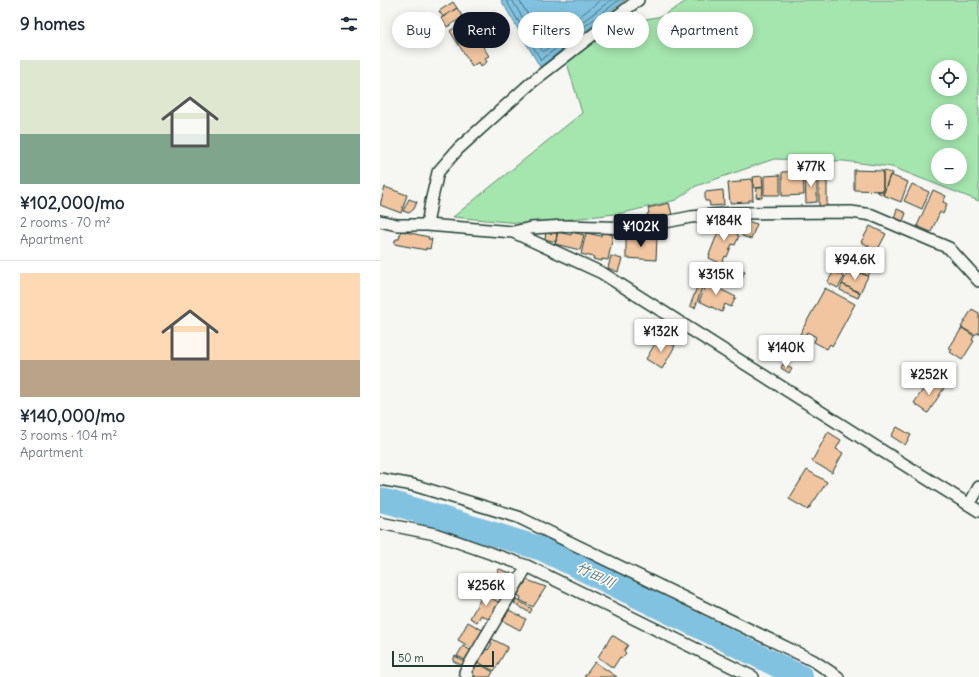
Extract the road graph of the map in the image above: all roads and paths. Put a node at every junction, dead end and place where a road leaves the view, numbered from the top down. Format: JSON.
{"nodes":[{"id":1,"x":638,"y":0,"type":"edge"},
{"id":2,"x":380,"y":221,"type":"edge"},
{"id":3,"x":427,"y":225,"type":"junction"},
{"id":4,"x":513,"y":232,"type":"junction"},
{"id":5,"x":979,"y":282,"type":"edge"},
{"id":6,"x":380,"y":479,"type":"edge"},
{"id":7,"x":979,"y":487,"type":"edge"},
{"id":8,"x":969,"y":505,"type":"junction"},
{"id":9,"x":979,"y":511,"type":"edge"},
{"id":10,"x":380,"y":523,"type":"edge"},
{"id":11,"x":527,"y":566,"type":"junction"},
{"id":12,"x":468,"y":677,"type":"edge"},
{"id":13,"x":753,"y":677,"type":"edge"},
{"id":14,"x":838,"y":677,"type":"edge"}],
"edges":[{"from":1,"to":3,"type":"street"},
{"from":2,"to":3,"type":"street"},
{"from":3,"to":4,"type":"street"},
{"from":4,"to":5,"type":"street"},
{"from":4,"to":8,"type":"street"},
{"from":6,"to":14,"type":"street"},
{"from":7,"to":8,"type":"street"},
{"from":8,"to":9,"type":"street"},
{"from":10,"to":11,"type":"street"},
{"from":11,"to":12,"type":"street"},
{"from":11,"to":13,"type":"street"}]}
